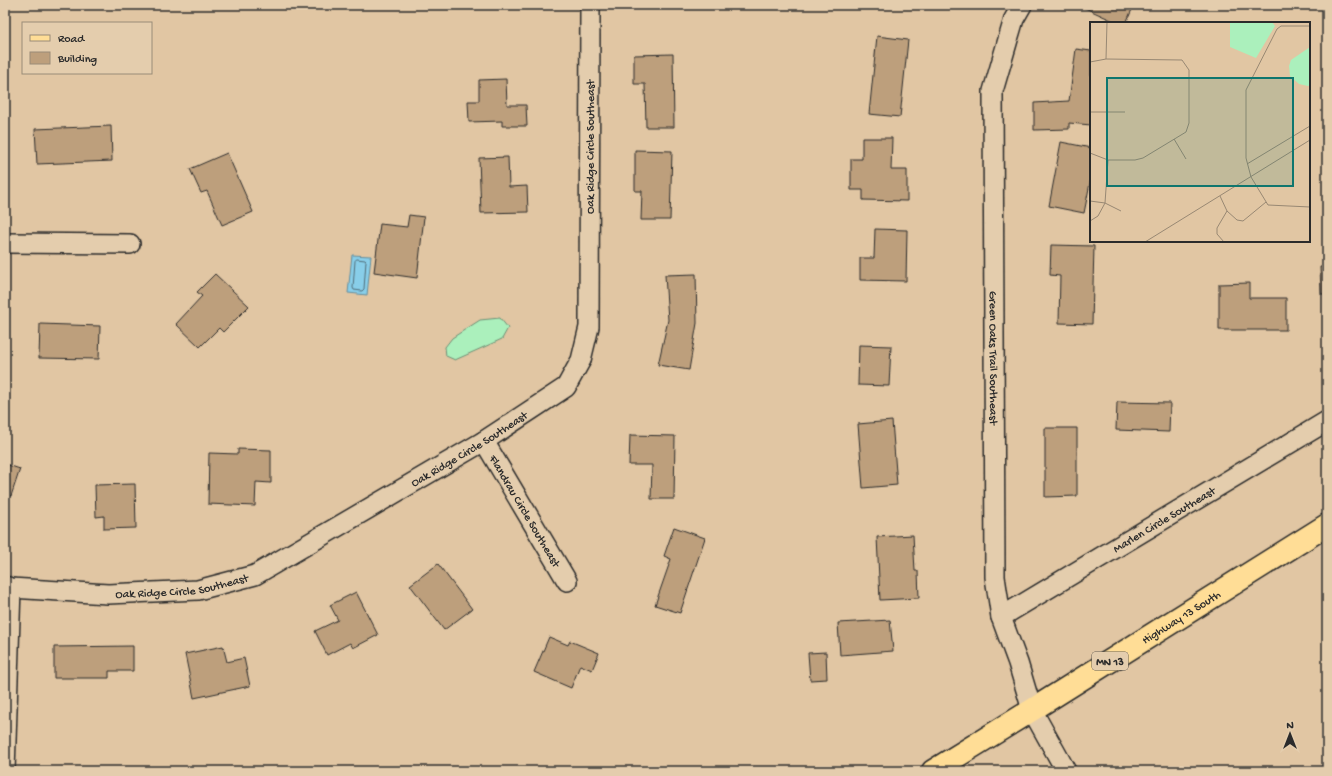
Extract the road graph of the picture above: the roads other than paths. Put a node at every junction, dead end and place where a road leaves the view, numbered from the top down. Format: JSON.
{"nodes":[{"id":1,"x":590,"y":5,"type":"edge"},
{"id":2,"x":1022,"y":5,"type":"edge"},
{"id":3,"x":5,"y":243,"type":"edge"},
{"id":4,"x":130,"y":244,"type":"dead end"},
{"id":5,"x":1327,"y":421,"type":"edge"},
{"id":6,"x":484,"y":440,"type":"junction"},
{"id":7,"x":1327,"y":525,"type":"edge"},
{"id":8,"x":567,"y":581,"type":"dead end"},
{"id":9,"x":8,"y":587,"type":"edge"},
{"id":10,"x":1001,"y":617,"type":"junction"},
{"id":11,"x":1032,"y":710,"type":"junction"},
{"id":12,"x":5,"y":771,"type":"edge"},
{"id":13,"x":932,"y":771,"type":"edge"},
{"id":14,"x":1066,"y":771,"type":"edge"}],
"edges":[{"from":1,"to":6,"type":"street","name":"Oak Ridge Circle Southeast"},
{"from":2,"to":10,"type":"street","name":"Green Oaks Trail Southeast"},
{"from":3,"to":4,"type":"street"},
{"from":5,"to":10,"type":"street","name":"Marlen Circle Southeast"},
{"from":6,"to":8,"type":"street","name":"Flandrau Circle Southeast"},
{"from":6,"to":9,"type":"street","name":"Oak Ridge Circle Southeast"},
{"from":7,"to":11,"type":"main road","name":"Highway 13 South","number":"MN 13"},
{"from":9,"to":12,"type":"street"},
{"from":10,"to":11,"type":"street","name":"Green Oaks Trail Southeast"},
{"from":11,"to":13,"type":"main road","name":"Highway 13 South","number":"MN 13"},
{"from":11,"to":14,"type":"street","name":"Green Oaks Trail Southeast"}]}
